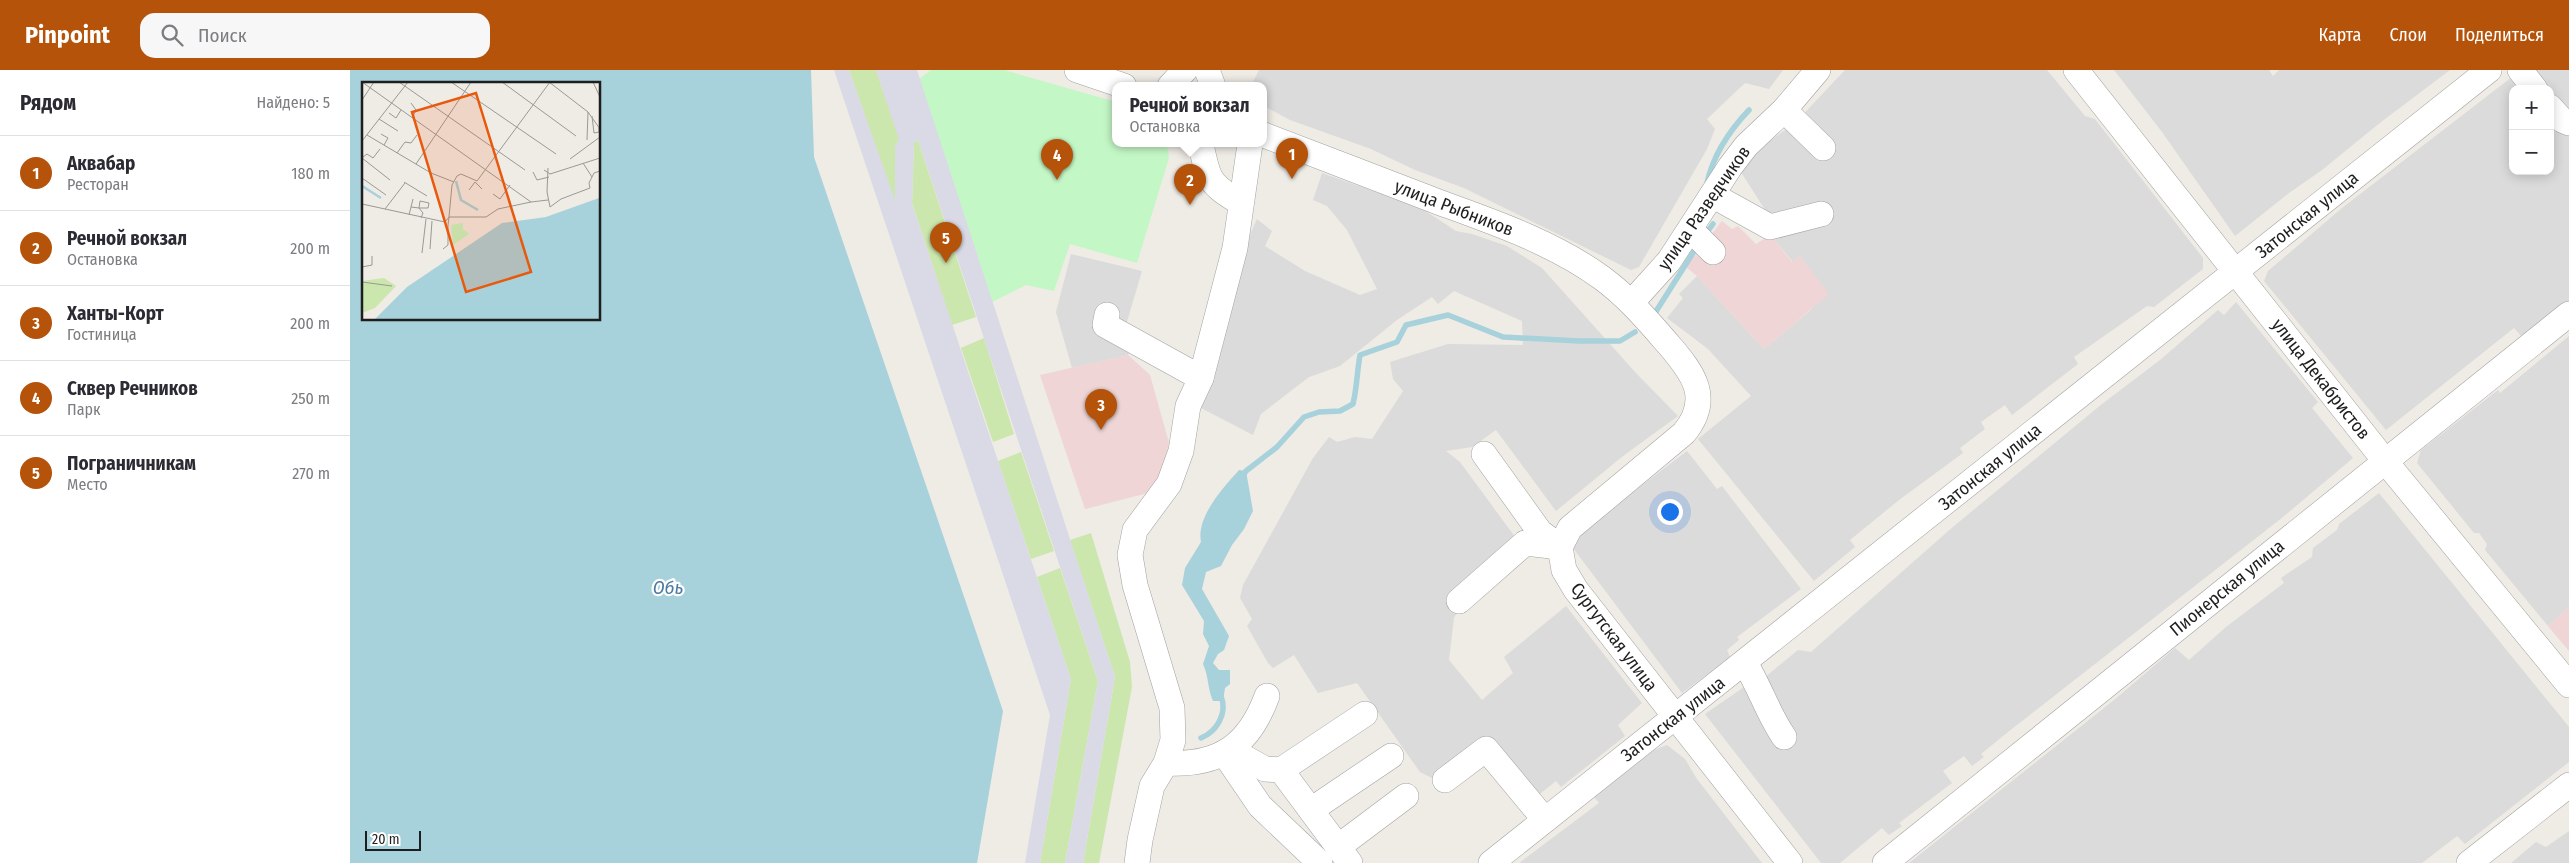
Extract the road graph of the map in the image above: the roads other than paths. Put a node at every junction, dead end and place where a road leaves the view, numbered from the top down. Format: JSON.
{"nodes":[{"id":1,"x":1078,"y":70,"type":"edge"},
{"id":2,"x":1185,"y":70,"type":"edge"},
{"id":3,"x":1207,"y":70,"type":"edge"},
{"id":4,"x":1818,"y":70,"type":"edge"},
{"id":5,"x":2076,"y":70,"type":"edge"},
{"id":6,"x":2489,"y":70,"type":"edge"},
{"id":7,"x":2520,"y":70,"type":"edge"},
{"id":8,"x":1112,"y":82,"type":"edge"},
{"id":9,"x":1174,"y":82,"type":"edge"},
{"id":10,"x":1212,"y":82,"type":"edge"},
{"id":11,"x":2532,"y":85,"type":"edge"},
{"id":12,"x":1784,"y":110,"type":"junction"},
{"id":13,"x":2554,"y":112,"type":"edge"},
{"id":14,"x":2569,"y":123,"type":"edge"},
{"id":15,"x":1267,"y":136,"type":"edge"},
{"id":16,"x":1201,"y":147,"type":"edge"},
{"id":17,"x":1250,"y":147,"type":"edge"},
{"id":18,"x":1823,"y":148,"type":"dead end"},
{"id":19,"x":1712,"y":195,"type":"junction"},
{"id":20,"x":1241,"y":203,"type":"junction"},
{"id":21,"x":1821,"y":214,"type":"dead end"},
{"id":22,"x":1691,"y":230,"type":"junction"},
{"id":23,"x":1713,"y":252,"type":"dead end"},
{"id":24,"x":2236,"y":272,"type":"junction"},
{"id":25,"x":1632,"y":302,"type":"junction"},
{"id":26,"x":2569,"y":314,"type":"edge"},
{"id":27,"x":1107,"y":315,"type":"dead end"},
{"id":28,"x":1201,"y":378,"type":"junction"},
{"id":29,"x":1484,"y":454,"type":"dead end"},
{"id":30,"x":2385,"y":461,"type":"junction"},
{"id":31,"x":1560,"y":546,"type":"junction"},
{"id":32,"x":1459,"y":601,"type":"dead end"},
{"id":33,"x":1745,"y":663,"type":"junction"},
{"id":34,"x":2569,"y":685,"type":"edge"},
{"id":35,"x":1267,"y":696,"type":"dead end"},
{"id":36,"x":1365,"y":714,"type":"dead end"},
{"id":37,"x":1676,"y":718,"type":"junction"},
{"id":38,"x":1784,"y":737,"type":"dead end"},
{"id":39,"x":1224,"y":753,"type":"junction"},
{"id":40,"x":1391,"y":756,"type":"dead end"},
{"id":41,"x":1166,"y":762,"type":"junction"},
{"id":42,"x":1282,"y":770,"type":"junction"},
{"id":43,"x":1445,"y":780,"type":"dead end"},
{"id":44,"x":2569,"y":785,"type":"edge"},
{"id":45,"x":1406,"y":796,"type":"dead end"},
{"id":46,"x":1311,"y":810,"type":"junction"},
{"id":47,"x":1545,"y":820,"type":"junction"},
{"id":48,"x":1336,"y":858,"type":"edge"},
{"id":49,"x":1137,"y":863,"type":"edge"},
{"id":50,"x":1491,"y":863,"type":"edge"},
{"id":51,"x":1790,"y":863,"type":"edge"},
{"id":52,"x":1885,"y":863,"type":"edge"},
{"id":53,"x":2469,"y":863,"type":"edge"}],
"edges":[{"from":1,"to":8,"type":"street"},
{"from":2,"to":9,"type":"street"},
{"from":3,"to":10,"type":"street"},
{"from":4,"to":12,"type":"street","name":"улица Разведчиков"},
{"from":5,"to":24,"type":"street","name":"улица Декабристов"},
{"from":6,"to":24,"type":"street","name":"Затонская улица"},
{"from":7,"to":11,"type":"street"},
{"from":12,"to":18,"type":"street"},
{"from":12,"to":19,"type":"street","name":"улица Разведчиков"},
{"from":13,"to":14,"type":"street"},
{"from":15,"to":25,"type":"street","name":"улица Рыбников"},
{"from":16,"to":20,"type":"street"},
{"from":17,"to":20,"type":"street"},
{"from":19,"to":21,"type":"street"},
{"from":19,"to":22,"type":"street","name":"улица Разведчиков"},
{"from":20,"to":28,"type":"street"},
{"from":22,"to":23,"type":"street"},
{"from":22,"to":25,"type":"street","name":"улица Разведчиков"},
{"from":24,"to":30,"type":"street","name":"улица Декабристов"},
{"from":24,"to":33,"type":"street","name":"Затонская улица"},
{"from":25,"to":31,"type":"street"},
{"from":26,"to":30,"type":"street","name":"Пионерская улица"},
{"from":27,"to":28,"type":"street"},
{"from":28,"to":41,"type":"street"},
{"from":29,"to":31,"type":"street"},
{"from":30,"to":34,"type":"street","name":"улица Декабристов"},
{"from":30,"to":52,"type":"street","name":"Пионерская улица"},
{"from":31,"to":32,"type":"street"},
{"from":31,"to":37,"type":"street","name":"Сургутская улица"},
{"from":33,"to":37,"type":"street","name":"Затонская улица"},
{"from":33,"to":38,"type":"street"},
{"from":35,"to":39,"type":"street"},
{"from":36,"to":42,"type":"street"},
{"from":37,"to":47,"type":"street","name":"Затонская улица"},
{"from":37,"to":51,"type":"street","name":"Сургутская улица"},
{"from":39,"to":41,"type":"street"},
{"from":39,"to":42,"type":"street"},
{"from":39,"to":48,"type":"street"},
{"from":40,"to":46,"type":"street"},
{"from":41,"to":49,"type":"street"},
{"from":42,"to":46,"type":"street"},
{"from":43,"to":47,"type":"street"},
{"from":44,"to":53,"type":"street"},
{"from":45,"to":48,"type":"street"},
{"from":46,"to":48,"type":"street"},
{"from":47,"to":50,"type":"street","name":"Затонская улица"}]}
